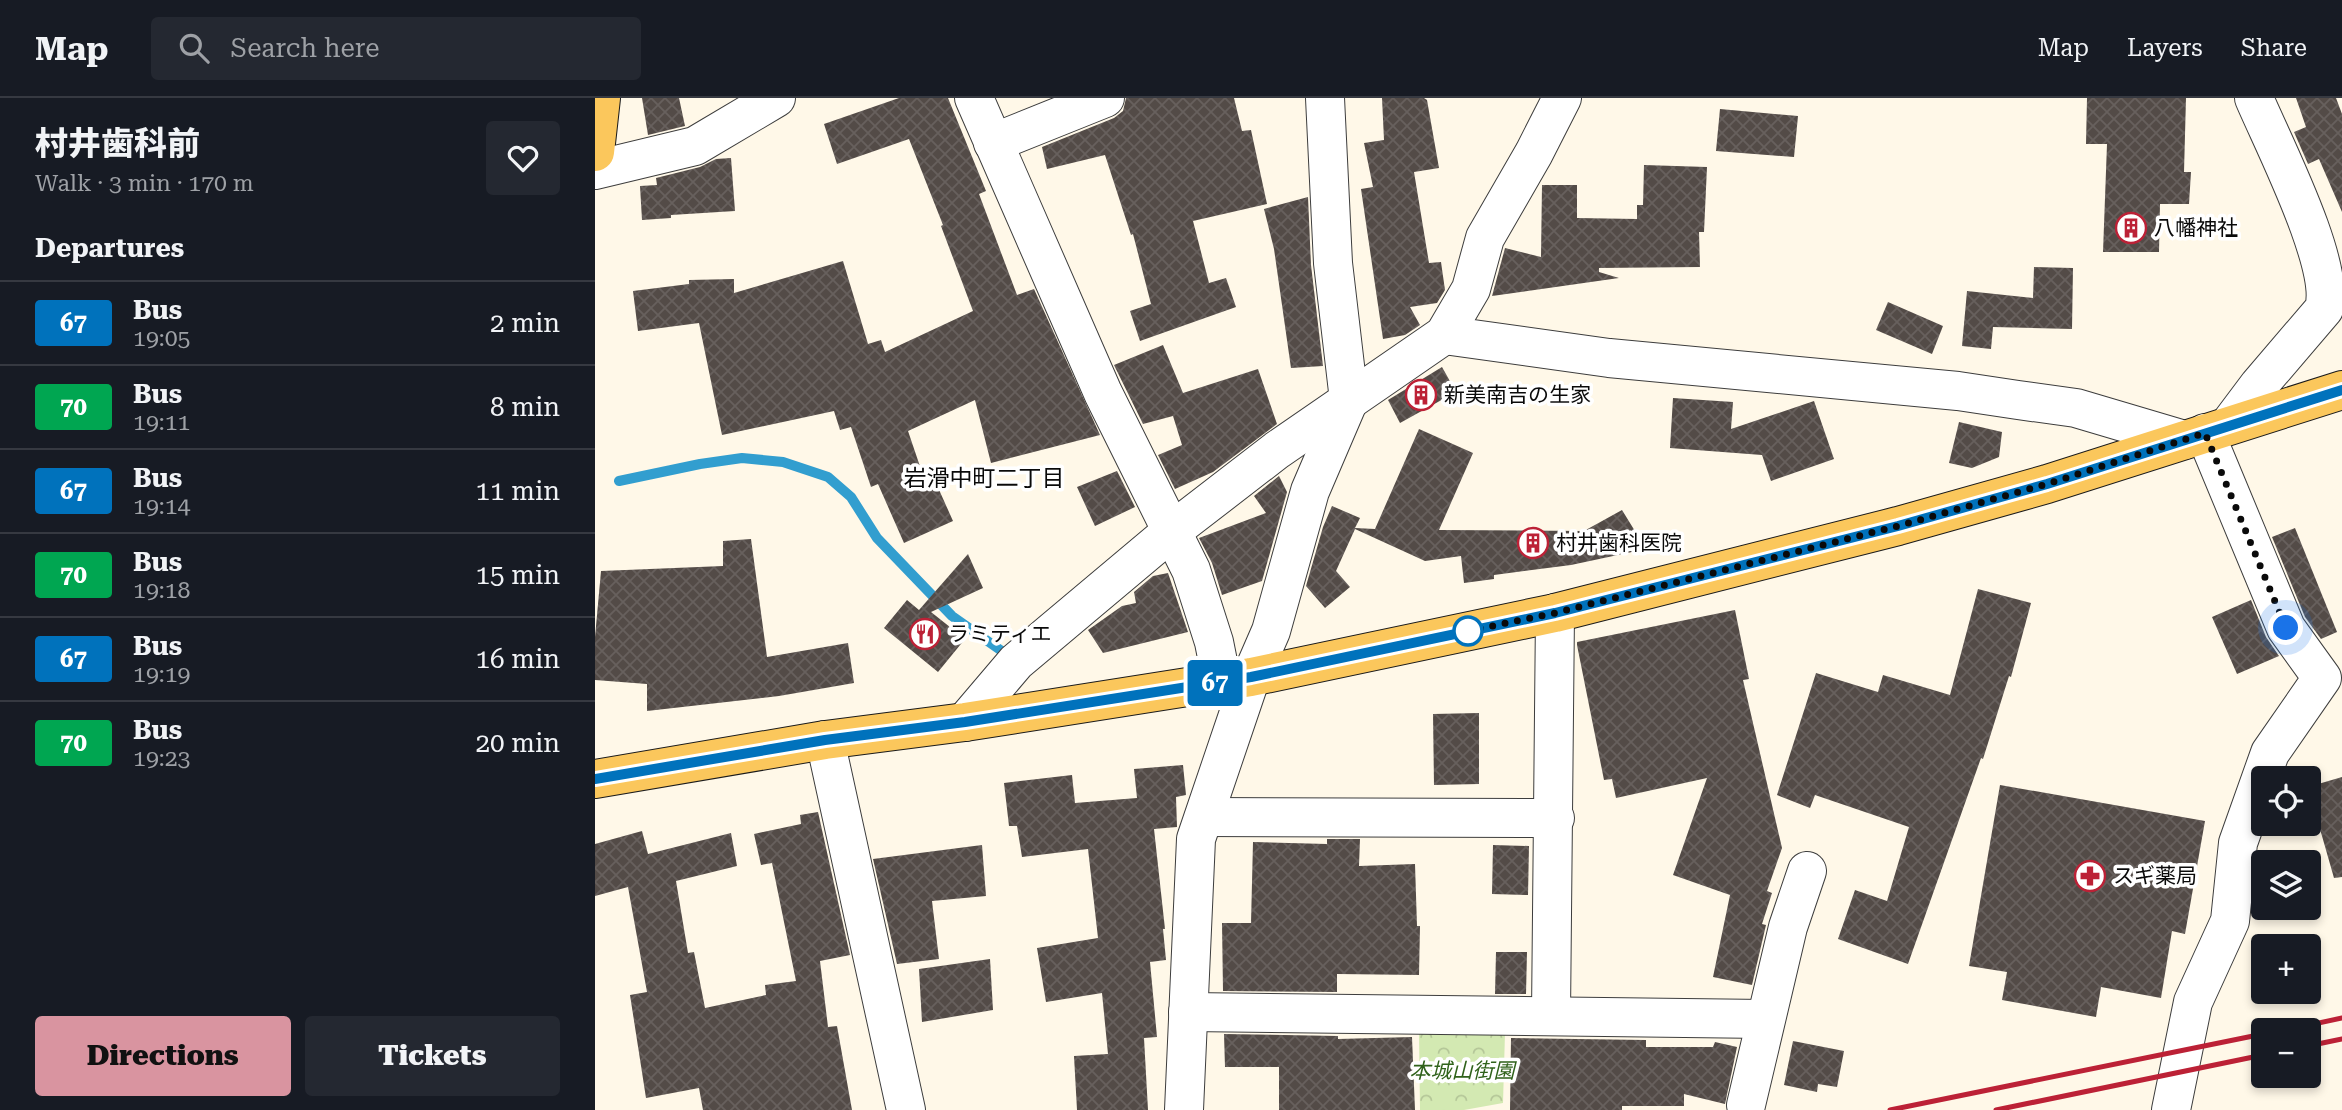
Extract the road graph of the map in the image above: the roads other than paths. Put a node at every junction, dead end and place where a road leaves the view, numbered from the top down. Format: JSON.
{"nodes":[{"id":1,"x":601,"y":98,"type":"edge"},
{"id":2,"x":776,"y":98,"type":"edge"},
{"id":3,"x":974,"y":98,"type":"edge"},
{"id":4,"x":1105,"y":98,"type":"edge"},
{"id":5,"x":1325,"y":98,"type":"edge"},
{"id":6,"x":1562,"y":98,"type":"edge"},
{"id":7,"x":2254,"y":98,"type":"edge"},
{"id":8,"x":993,"y":144,"type":"junction"},
{"id":9,"x":595,"y":152,"type":"edge"},
{"id":10,"x":595,"y":170,"type":"edge"},
{"id":11,"x":1444,"y":335,"type":"junction"},
{"id":12,"x":2342,"y":390,"type":"edge"},
{"id":13,"x":1349,"y":400,"type":"junction"},
{"id":14,"x":2206,"y":432,"type":"junction"},
{"id":15,"x":1172,"y":531,"type":"junction"},
{"id":16,"x":1555,"y":613,"type":"junction"},
{"id":17,"x":1237,"y":679,"type":"junction"},
{"id":18,"x":965,"y":722,"type":"junction"},
{"id":19,"x":825,"y":740,"type":"junction"},
{"id":20,"x":595,"y":779,"type":"edge"},
{"id":21,"x":1204,"y":817,"type":"junction"},
{"id":22,"x":1555,"y":818,"type":"junction"},
{"id":23,"x":1807,"y":872,"type":"dead end"},
{"id":24,"x":1188,"y":1012,"type":"junction"},
{"id":25,"x":1552,"y":1014,"type":"junction"},
{"id":26,"x":1765,"y":1019,"type":"junction"},
{"id":27,"x":1746,"y":1105,"type":"dead end"},
{"id":28,"x":906,"y":1110,"type":"edge"},
{"id":29,"x":1184,"y":1110,"type":"edge"},
{"id":30,"x":2171,"y":1110,"type":"edge"}],
"edges":[{"from":1,"to":9,"type":"main road"},
{"from":2,"to":10,"type":"street"},
{"from":3,"to":8,"type":"street"},
{"from":4,"to":8,"type":"street"},
{"from":5,"to":13,"type":"street"},
{"from":6,"to":11,"type":"street"},
{"from":7,"to":14,"type":"street"},
{"from":8,"to":15,"type":"street"},
{"from":11,"to":13,"type":"street"},
{"from":11,"to":14,"type":"street"},
{"from":12,"to":14,"type":"main road"},
{"from":13,"to":15,"type":"street"},
{"from":13,"to":17,"type":"street"},
{"from":14,"to":16,"type":"main road"},
{"from":14,"to":30,"type":"street"},
{"from":15,"to":17,"type":"street"},
{"from":15,"to":18,"type":"street"},
{"from":16,"to":17,"type":"main road"},
{"from":16,"to":22,"type":"street"},
{"from":17,"to":18,"type":"main road"},
{"from":17,"to":21,"type":"street"},
{"from":18,"to":19,"type":"main road"},
{"from":19,"to":20,"type":"main road"},
{"from":19,"to":28,"type":"street"},
{"from":21,"to":22,"type":"street"},
{"from":21,"to":24,"type":"street"},
{"from":22,"to":25,"type":"street"},
{"from":23,"to":26,"type":"street"},
{"from":24,"to":25,"type":"street"},
{"from":24,"to":29,"type":"street"},
{"from":25,"to":26,"type":"street"},
{"from":26,"to":27,"type":"street"}]}
